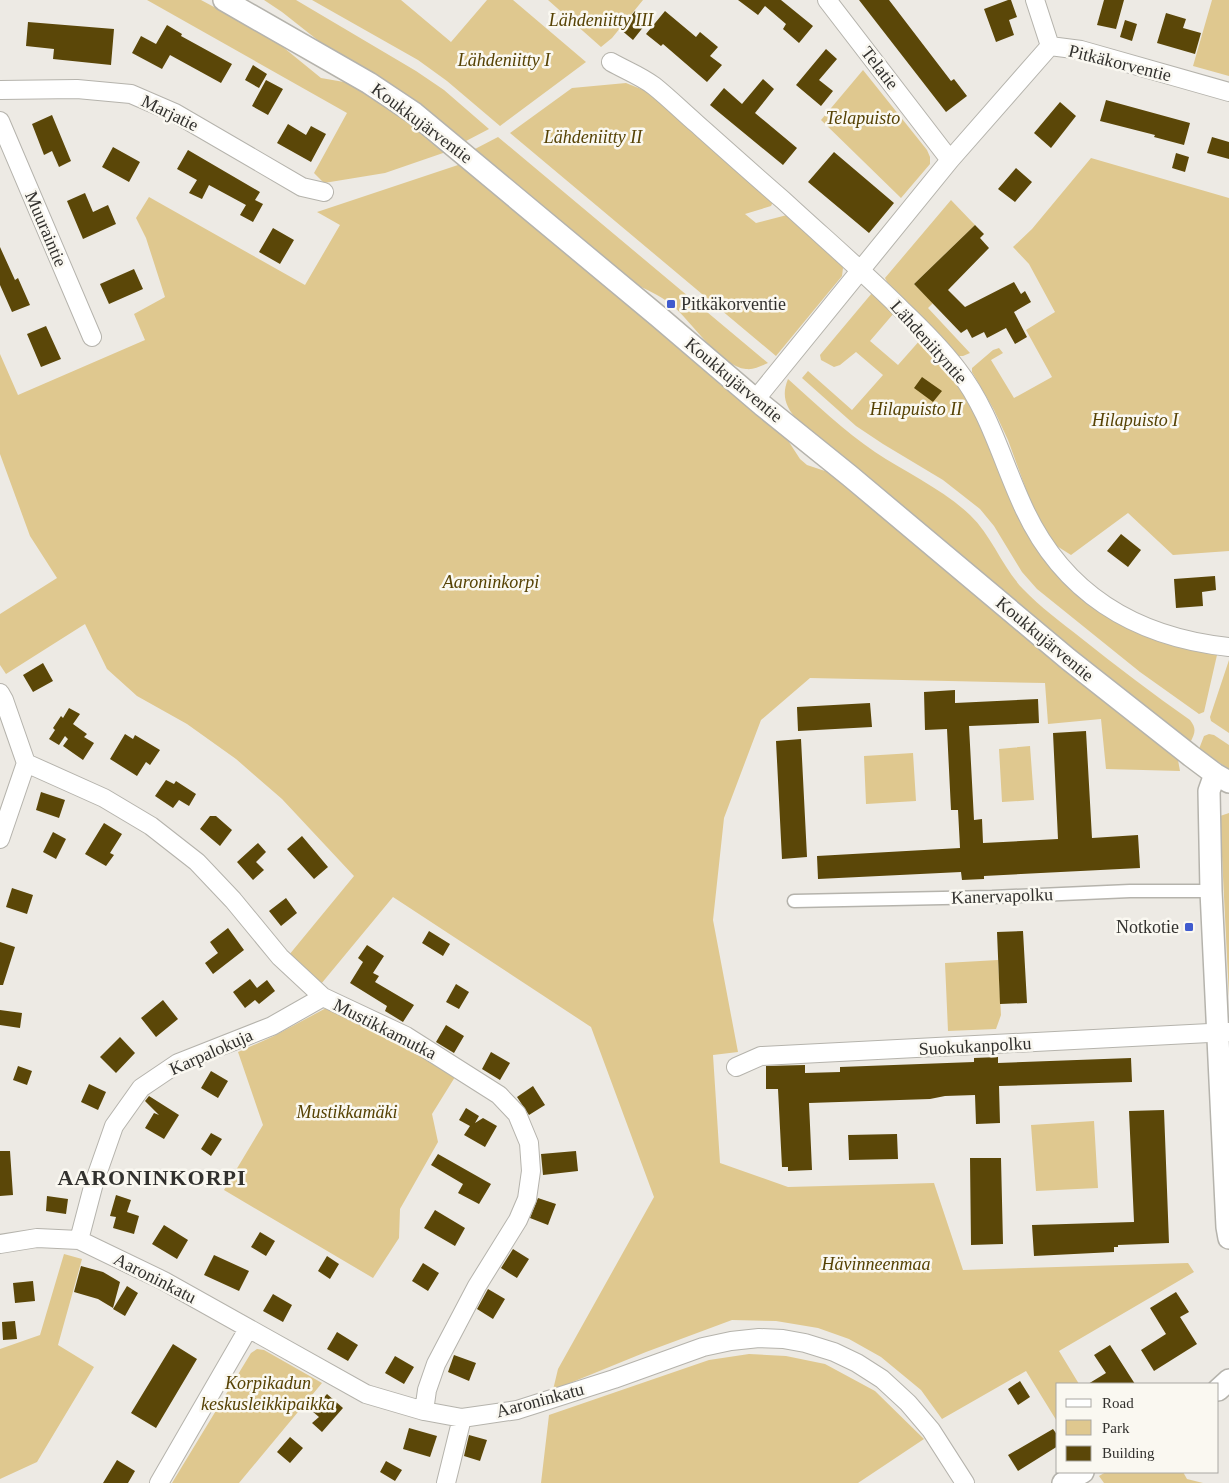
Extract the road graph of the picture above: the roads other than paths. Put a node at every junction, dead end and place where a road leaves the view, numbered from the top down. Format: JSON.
{"nodes":[{"id":1,"x":224,"y":0,"type":"edge"},
{"id":2,"x":827,"y":0,"type":"edge"},
{"id":3,"x":1035,"y":0,"type":"edge"},
{"id":4,"x":1050,"y":46,"type":"junction"},
{"id":5,"x":611,"y":62,"type":"dead end"},
{"id":6,"x":0,"y":90,"type":"edge"},
{"id":7,"x":1229,"y":92,"type":"edge"},
{"id":8,"x":0,"y":121,"type":"edge"},
{"id":9,"x":950,"y":160,"type":"junction"},
{"id":10,"x":324,"y":192,"type":"dead end"},
{"id":11,"x":860,"y":270,"type":"junction"},
{"id":12,"x":92,"y":337,"type":"dead end"},
{"id":13,"x":755,"y":400,"type":"junction"},
{"id":14,"x":1229,"y":647,"type":"edge"},
{"id":15,"x":0,"y":692,"type":"edge"},
{"id":16,"x":26,"y":763,"type":"junction"},
{"id":17,"x":1222,"y":778,"type":"edge"},
{"id":18,"x":0,"y":839,"type":"edge"},
{"id":19,"x":1211,"y":891,"type":"junction"},
{"id":20,"x":794,"y":900,"type":"dead end"},
{"id":21,"x":323,"y":997,"type":"junction"},
{"id":22,"x":1223,"y":1033,"type":"edge"},
{"id":23,"x":736,"y":1067,"type":"dead end"},
{"id":24,"x":1229,"y":1238,"type":"edge"},
{"id":25,"x":79,"y":1240,"type":"junction"},
{"id":26,"x":0,"y":1244,"type":"edge"},
{"id":27,"x":248,"y":1329,"type":"junction"},
{"id":28,"x":1229,"y":1380,"type":"edge"},
{"id":29,"x":1219,"y":1389,"type":"edge"},
{"id":30,"x":424,"y":1411,"type":"junction"},
{"id":31,"x":462,"y":1418,"type":"junction"},
{"id":32,"x":1081,"y":1473,"type":"edge"},
{"id":33,"x":159,"y":1483,"type":"edge"},
{"id":34,"x":446,"y":1483,"type":"edge"},
{"id":35,"x":965,"y":1483,"type":"edge"},
{"id":36,"x":1063,"y":1483,"type":"edge"}],
"edges":[{"from":1,"to":13,"type":"street","name":"Koukkujärventie"},
{"from":2,"to":9,"type":"street","name":"Telatie"},
{"from":3,"to":4,"type":"street"},
{"from":4,"to":7,"type":"street","name":"Pitkäkorventie"},
{"from":4,"to":9,"type":"street","name":"Pitkäkorventie"},
{"from":5,"to":11,"type":"street","name":"Lähdeniityntie"},
{"from":6,"to":10,"type":"street","name":"Marjatie"},
{"from":8,"to":12,"type":"street","name":"Muuraintie"},
{"from":9,"to":11,"type":"street","name":"Pitkäkorventie"},
{"from":11,"to":13,"type":"street","name":"Pitkäkorventie"},
{"from":11,"to":14,"type":"street","name":"Lähdeniityntie"},
{"from":13,"to":17,"type":"street","name":"Koukkujärventie"},
{"from":15,"to":16,"type":"street"},
{"from":16,"to":18,"type":"street"},
{"from":16,"to":21,"type":"street","name":"Mustikkamutka"},
{"from":17,"to":19,"type":"street"},
{"from":19,"to":20,"type":"street","name":"Kanervapolku"},
{"from":19,"to":22,"type":"street"},
{"from":21,"to":25,"type":"street","name":"Karpalokuja"},
{"from":21,"to":30,"type":"street","name":"Mustikkamutka"},
{"from":22,"to":23,"type":"street","name":"Suokukanpolku"},
{"from":22,"to":24,"type":"street"},
{"from":25,"to":26,"type":"street","name":"Aaroninkatu"},
{"from":25,"to":27,"type":"street","name":"Aaroninkatu"},
{"from":27,"to":30,"type":"street","name":"Aaroninkatu"},
{"from":27,"to":33,"type":"street"},
{"from":28,"to":29,"type":"street"},
{"from":30,"to":31,"type":"street","name":"Aaroninkatu"},
{"from":31,"to":34,"type":"street"},
{"from":31,"to":35,"type":"street","name":"Aaroninkatu"},
{"from":32,"to":36,"type":"street"}]}
